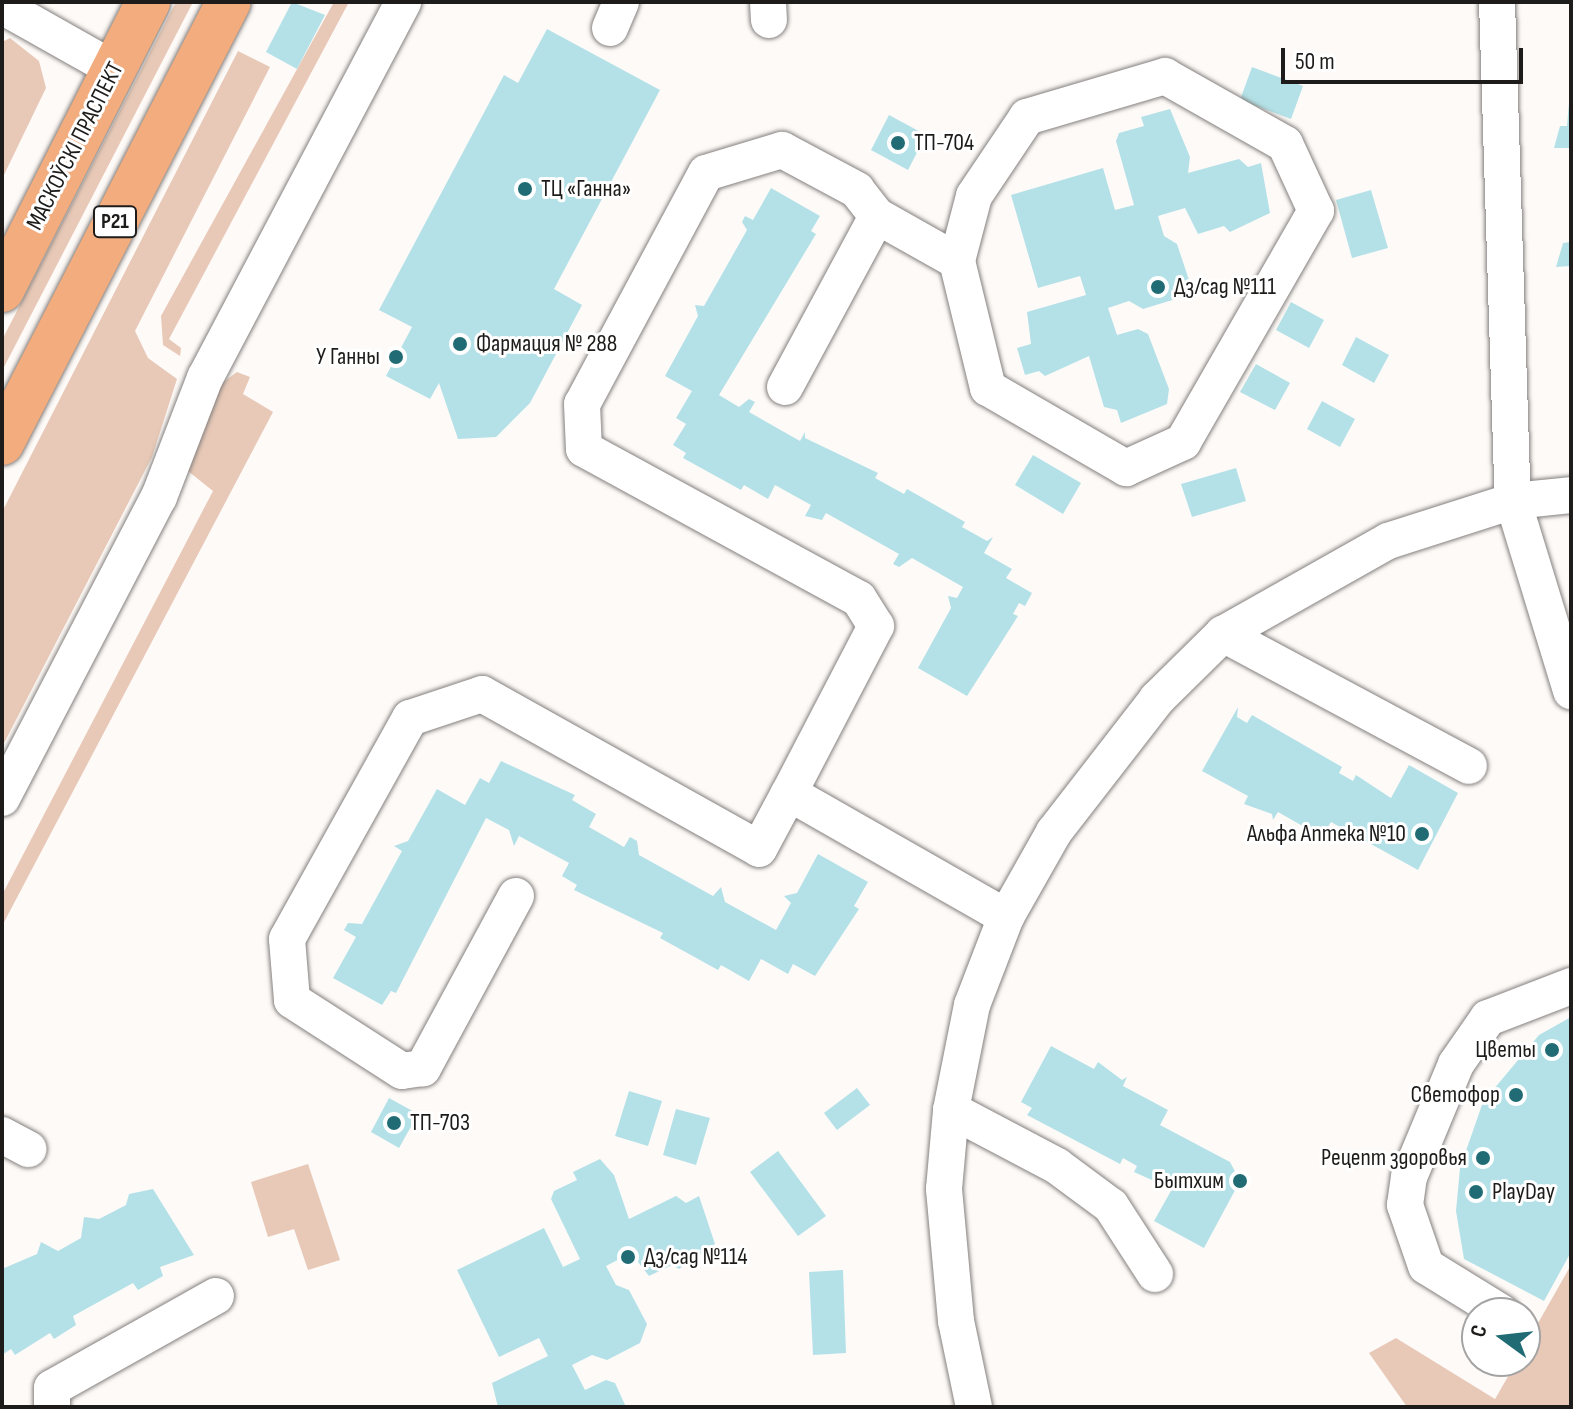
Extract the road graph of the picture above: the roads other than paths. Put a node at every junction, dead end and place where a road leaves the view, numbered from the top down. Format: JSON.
{"nodes":[{"id":1,"x":148,"y":2,"type":"edge"},
{"id":2,"x":229,"y":2,"type":"edge"},
{"id":3,"x":403,"y":2,"type":"edge"},
{"id":4,"x":1497,"y":2,"type":"edge"},
{"id":5,"x":2,"y":6,"type":"edge"},
{"id":6,"x":114,"y":69,"type":"junction"},
{"id":7,"x":877,"y":216,"type":"junction"},
{"id":8,"x":957,"y":261,"type":"junction"},
{"id":9,"x":2,"y":290,"type":"edge"},
{"id":10,"x":785,"y":387,"type":"dead end"},
{"id":11,"x":2,"y":443,"type":"edge"},
{"id":12,"x":1571,"y":495,"type":"edge"},
{"id":13,"x":1513,"y":501,"type":"junction"},
{"id":14,"x":1223,"y":634,"type":"junction"},
{"id":15,"x":1571,"y":691,"type":"edge"},
{"id":16,"x":1469,"y":766,"type":"dead end"},
{"id":17,"x":789,"y":793,"type":"junction"},
{"id":18,"x":2,"y":798,"type":"edge"},
{"id":19,"x":516,"y":896,"type":"dead end"},
{"id":20,"x":1006,"y":917,"type":"junction"},
{"id":21,"x":1571,"y":986,"type":"edge"},
{"id":22,"x":951,"y":1110,"type":"junction"},
{"id":23,"x":1155,"y":1274,"type":"dead end"},
{"id":24,"x":216,"y":1296,"type":"dead end"},
{"id":25,"x":1476,"y":1297,"type":"edge"},
{"id":26,"x":52,"y":1407,"type":"edge"},
{"id":27,"x":974,"y":1407,"type":"edge"}],
"edges":[{"from":1,"to":6,"type":"main road","name":"МАСКОЎСКІ ПРАСПЕКТ"},
{"from":2,"to":11,"type":"main road","number":"Р21"},
{"from":3,"to":18,"type":"street"},
{"from":4,"to":13,"type":"street"},
{"from":5,"to":6,"type":"street"},
{"from":6,"to":9,"type":"main road","name":"МАСКОЎСКІ ПРАСПЕКТ"},
{"from":7,"to":8,"type":"street"},
{"from":7,"to":10,"type":"street"},
{"from":7,"to":17,"type":"street"},
{"from":8,"to":8,"type":"street"},
{"from":12,"to":13,"type":"street"},
{"from":13,"to":14,"type":"street"},
{"from":13,"to":15,"type":"street"},
{"from":14,"to":16,"type":"street"},
{"from":14,"to":20,"type":"street"},
{"from":17,"to":19,"type":"street"},
{"from":17,"to":20,"type":"street"},
{"from":20,"to":22,"type":"street"},
{"from":21,"to":25,"type":"street"},
{"from":22,"to":23,"type":"street"},
{"from":22,"to":27,"type":"street"},
{"from":24,"to":26,"type":"street"}]}
